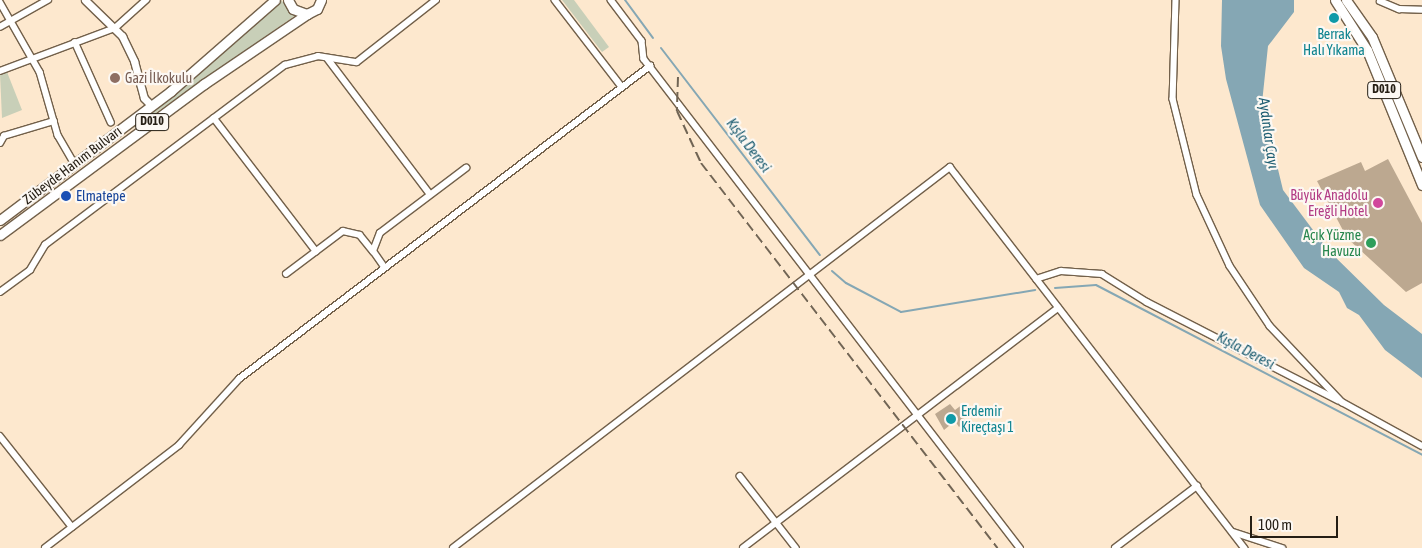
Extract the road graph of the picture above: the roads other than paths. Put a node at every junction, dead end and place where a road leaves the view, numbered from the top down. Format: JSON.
{"nodes":[{"id":1,"x":48,"y":0,"type":"edge"},
{"id":2,"x":85,"y":0,"type":"edge"},
{"id":3,"x":146,"y":0,"type":"edge"},
{"id":4,"x":275,"y":0,"type":"edge"},
{"id":5,"x":288,"y":0,"type":"edge"},
{"id":6,"x":436,"y":0,"type":"edge"},
{"id":7,"x":555,"y":0,"type":"edge"},
{"id":8,"x":611,"y":0,"type":"edge"},
{"id":9,"x":1176,"y":0,"type":"edge"},
{"id":10,"x":1334,"y":0,"type":"edge"},
{"id":11,"x":1346,"y":0,"type":"edge"},
{"id":12,"x":1380,"y":0,"type":"edge"},
{"id":13,"x":322,"y":1,"type":"edge"},
{"id":14,"x":0,"y":2,"type":"edge"},
{"id":15,"x":1422,"y":10,"type":"edge"},
{"id":16,"x":307,"y":14,"type":"junction"},
{"id":17,"x":11,"y":22,"type":"junction"},
{"id":18,"x":0,"y":28,"type":"edge"},
{"id":19,"x":115,"y":28,"type":"junction"},
{"id":20,"x":75,"y":42,"type":"junction"},
{"id":21,"x":34,"y":58,"type":"junction"},
{"id":22,"x":328,"y":59,"type":"junction"},
{"id":23,"x":650,"y":66,"type":"junction"},
{"id":24,"x":0,"y":71,"type":"edge"},
{"id":25,"x":622,"y":87,"type":"junction"},
{"id":26,"x":150,"y":104,"type":"junction"},
{"id":27,"x":214,"y":118,"type":"junction"},
{"id":28,"x":54,"y":121,"type":"junction"},
{"id":29,"x":111,"y":122,"type":"dead end"},
{"id":30,"x":0,"y":128,"type":"edge"},
{"id":31,"x":4,"y":136,"type":"junction"},
{"id":32,"x":0,"y":143,"type":"edge"},
{"id":33,"x":1422,"y":156,"type":"edge"},
{"id":34,"x":74,"y":163,"type":"junction"},
{"id":35,"x":466,"y":168,"type":"dead end"},
{"id":36,"x":1422,"y":185,"type":"edge"},
{"id":37,"x":430,"y":194,"type":"junction"},
{"id":38,"x":0,"y":220,"type":"edge"},
{"id":39,"x":0,"y":235,"type":"edge"},
{"id":40,"x":316,"y":251,"type":"junction"},
{"id":41,"x":373,"y":251,"type":"junction"},
{"id":42,"x":384,"y":266,"type":"junction"},
{"id":43,"x":286,"y":274,"type":"dead end"},
{"id":44,"x":810,"y":275,"type":"junction"},
{"id":45,"x":1036,"y":278,"type":"junction"},
{"id":46,"x":0,"y":292,"type":"edge"},
{"id":47,"x":1058,"y":308,"type":"junction"},
{"id":48,"x":1342,"y":402,"type":"junction"},
{"id":49,"x":917,"y":414,"type":"junction"},
{"id":50,"x":0,"y":436,"type":"edge"},
{"id":51,"x":1422,"y":446,"type":"edge"},
{"id":52,"x":740,"y":476,"type":"dead end"},
{"id":53,"x":1197,"y":486,"type":"junction"},
{"id":54,"x":776,"y":522,"type":"junction"},
{"id":55,"x":72,"y":527,"type":"junction"},
{"id":56,"x":1233,"y":532,"type":"junction"},
{"id":57,"x":45,"y":548,"type":"edge"},
{"id":58,"x":453,"y":548,"type":"edge"},
{"id":59,"x":743,"y":548,"type":"edge"},
{"id":60,"x":796,"y":548,"type":"edge"},
{"id":61,"x":1020,"y":548,"type":"edge"},
{"id":62,"x":1115,"y":548,"type":"edge"},
{"id":63,"x":1245,"y":548,"type":"edge"},
{"id":64,"x":1282,"y":548,"type":"edge"}],
"edges":[{"from":1,"to":17,"type":"street"},
{"from":2,"to":19,"type":"street"},
{"from":3,"to":19,"type":"street"},
{"from":4,"to":26,"type":"highway","name":"Zübeyde Hanım Bulvarı","number":"D010"},
{"from":5,"to":16,"type":"highway"},
{"from":6,"to":22,"type":"street"},
{"from":7,"to":25,"type":"street"},
{"from":8,"to":23,"type":"street"},
{"from":9,"to":48,"type":"street"},
{"from":10,"to":36,"type":"highway","number":"D010"},
{"from":11,"to":33,"type":"highway","number":"D010"},
{"from":12,"to":15,"type":"street"},
{"from":13,"to":16,"type":"highway","name":"Zübeyde Hanım Bulvarı","number":"D010"},
{"from":14,"to":17,"type":"street"},
{"from":16,"to":39,"type":"highway","name":"Zübeyde Hanım Bulvarı","number":"D010"},
{"from":17,"to":18,"type":"street"},
{"from":17,"to":21,"type":"street"},
{"from":19,"to":20,"type":"street"},
{"from":19,"to":26,"type":"street"},
{"from":20,"to":21,"type":"street"},
{"from":20,"to":29,"type":"street"},
{"from":21,"to":24,"type":"street"},
{"from":21,"to":28,"type":"street"},
{"from":22,"to":27,"type":"street"},
{"from":22,"to":37,"type":"street"},
{"from":23,"to":25,"type":"street"},
{"from":23,"to":44,"type":"street"},
{"from":25,"to":42,"type":"street"},
{"from":26,"to":34,"type":"highway","name":"Zübeyde Hanım Bulvarı","number":"D010"},
{"from":27,"to":40,"type":"street"},
{"from":27,"to":46,"type":"street"},
{"from":28,"to":31,"type":"street"},
{"from":28,"to":34,"type":"street"},
{"from":30,"to":31,"type":"street"},
{"from":31,"to":32,"type":"street"},
{"from":34,"to":38,"type":"highway","name":"Zübeyde Hanım Bulvarı","number":"D010"},
{"from":35,"to":37,"type":"street"},
{"from":37,"to":41,"type":"street"},
{"from":40,"to":41,"type":"street"},
{"from":40,"to":43,"type":"street"},
{"from":41,"to":42,"type":"street"},
{"from":42,"to":55,"type":"street"},
{"from":44,"to":45,"type":"street"},
{"from":44,"to":49,"type":"street"},
{"from":44,"to":58,"type":"street"},
{"from":45,"to":47,"type":"street"},
{"from":45,"to":48,"type":"street"},
{"from":47,"to":49,"type":"street"},
{"from":47,"to":53,"type":"street"},
{"from":48,"to":51,"type":"street"},
{"from":49,"to":54,"type":"street"},
{"from":49,"to":61,"type":"street"},
{"from":50,"to":55,"type":"street"},
{"from":52,"to":54,"type":"street"},
{"from":53,"to":56,"type":"street"},
{"from":53,"to":62,"type":"street"},
{"from":54,"to":59,"type":"street"},
{"from":54,"to":60,"type":"street"},
{"from":55,"to":57,"type":"street"},
{"from":56,"to":63,"type":"street"},
{"from":56,"to":64,"type":"street"}]}
